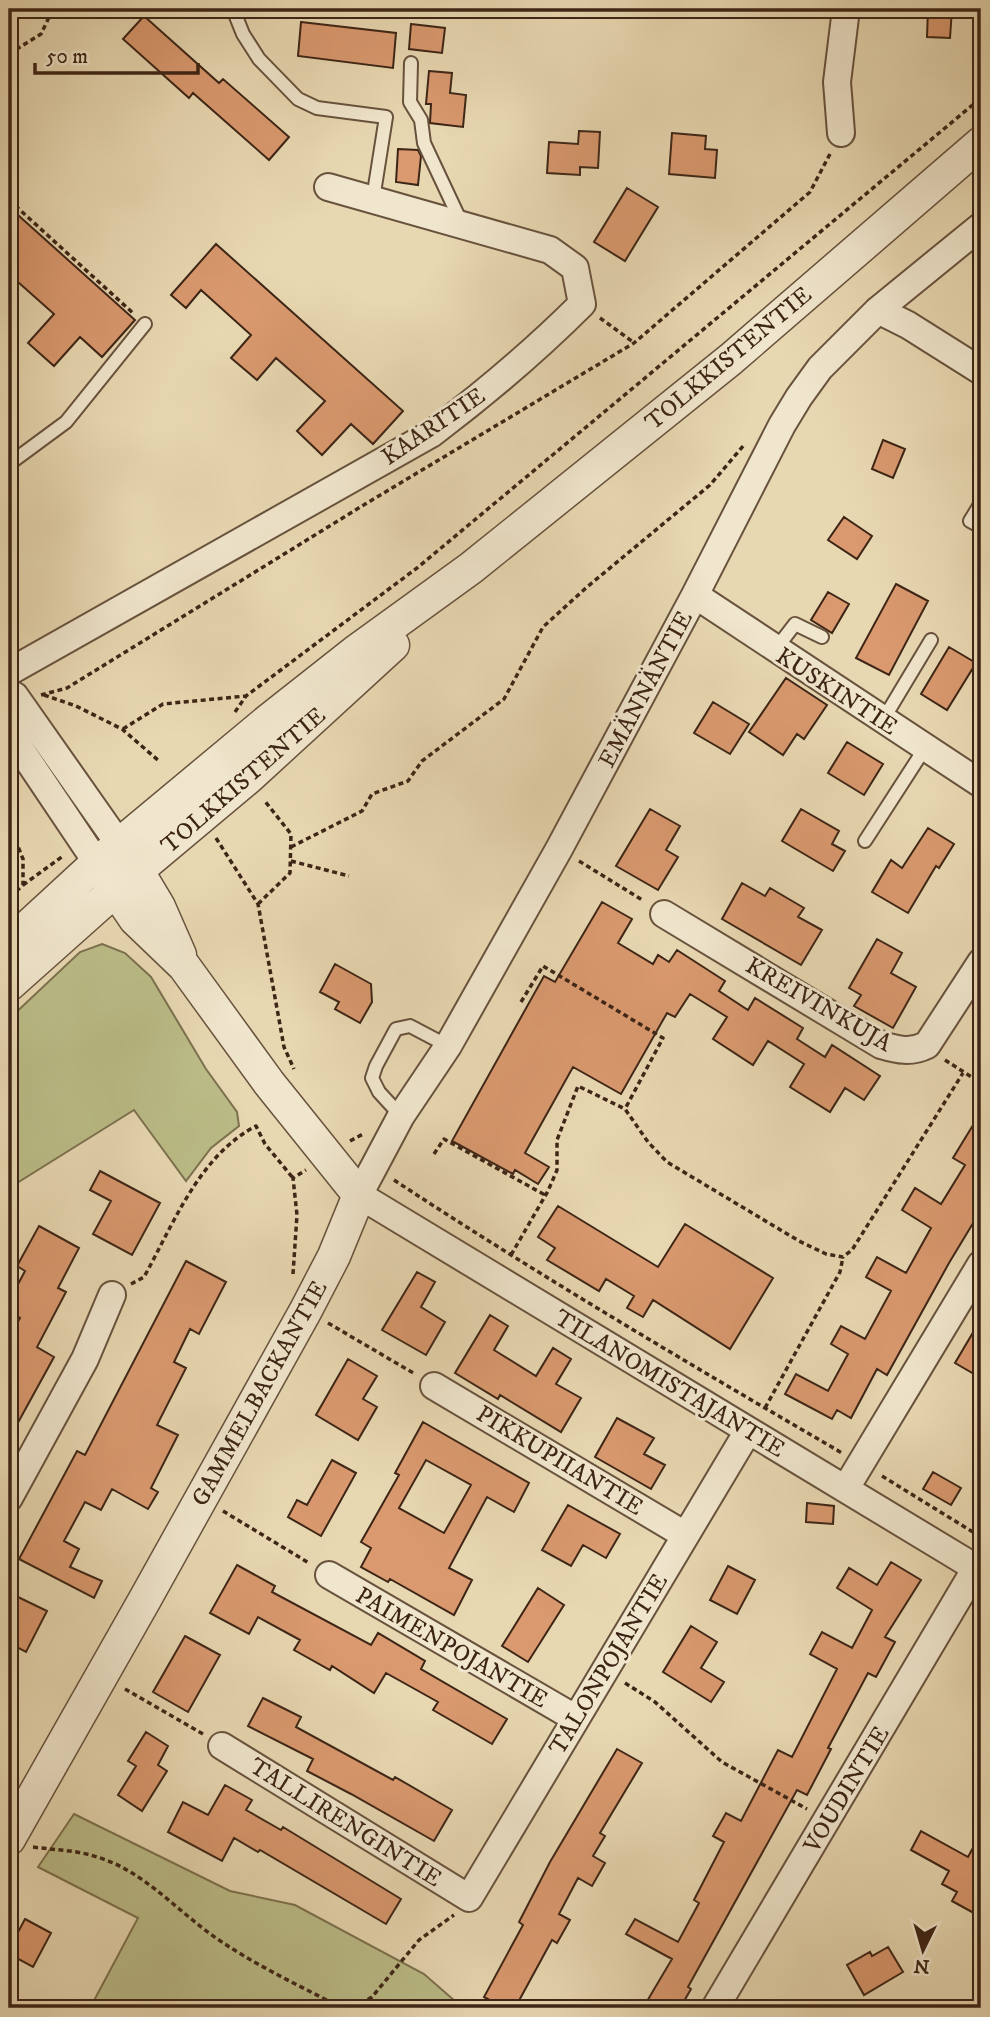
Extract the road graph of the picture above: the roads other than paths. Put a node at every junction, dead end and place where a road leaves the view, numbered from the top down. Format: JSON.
{"nodes":[{"id":1,"x":233,"y":9,"type":"edge"},
{"id":2,"x":846,"y":9,"type":"edge"},
{"id":3,"x":411,"y":63,"type":"dead end"},
{"id":4,"x":841,"y":133,"type":"dead end"},
{"id":5,"x":981,"y":143,"type":"edge"},
{"id":6,"x":328,"y":187,"type":"dead end"},
{"id":7,"x":373,"y":199,"type":"junction"},
{"id":8,"x":462,"y":224,"type":"junction"},
{"id":9,"x":981,"y":226,"type":"edge"},
{"id":10,"x":878,"y":310,"type":"junction"},
{"id":11,"x":145,"y":324,"type":"road end"},
{"id":12,"x":981,"y":371,"type":"edge"},
{"id":13,"x":9,"y":464,"type":"edge"},
{"id":14,"x":981,"y":503,"type":"edge"},
{"id":15,"x":981,"y":527,"type":"edge"},
{"id":16,"x":471,"y":568,"type":"junction"},
{"id":17,"x":695,"y":595,"type":"junction"},
{"id":18,"x":822,"y":637,"type":"dead end"},
{"id":19,"x":931,"y":640,"type":"dead end"},
{"id":20,"x":775,"y":650,"type":"junction"},
{"id":21,"x":14,"y":670,"type":"edge"},
{"id":22,"x":9,"y":693,"type":"edge"},
{"id":23,"x":883,"y":720,"type":"junction"},
{"id":24,"x":9,"y":732,"type":"edge"},
{"id":25,"x":925,"y":748,"type":"junction"},
{"id":26,"x":981,"y":785,"type":"edge"},
{"id":27,"x":865,"y":841,"type":"dead end"},
{"id":28,"x":100,"y":850,"type":"junction"},
{"id":29,"x":127,"y":880,"type":"junction"},
{"id":30,"x":664,"y":914,"type":"road end"},
{"id":31,"x":9,"y":944,"type":"edge"},
{"id":32,"x":981,"y":962,"type":"edge"},
{"id":33,"x":9,"y":985,"type":"edge"},
{"id":34,"x":448,"y":1046,"type":"junction"},
{"id":35,"x":401,"y":1116,"type":"junction"},
{"id":36,"x":359,"y":1195,"type":"junction"},
{"id":37,"x":981,"y":1264,"type":"edge"},
{"id":38,"x":112,"y":1295,"type":"road end"},
{"id":39,"x":434,"y":1386,"type":"road end"},
{"id":40,"x":748,"y":1431,"type":"junction"},
{"id":41,"x":846,"y":1488,"type":"junction"},
{"id":42,"x":9,"y":1498,"type":"edge"},
{"id":43,"x":685,"y":1535,"type":"junction"},
{"id":44,"x":979,"y":1570,"type":"edge"},
{"id":45,"x":329,"y":1575,"type":"road end"},
{"id":46,"x":575,"y":1718,"type":"junction"},
{"id":47,"x":222,"y":1746,"type":"road end"},
{"id":48,"x":12,"y":1823,"type":"edge"},
{"id":49,"x":469,"y":1898,"type":"joint"},
{"id":50,"x":715,"y":2008,"type":"edge"}],
"edges":[{"from":1,"to":7,"type":"lane"},
{"from":2,"to":4,"type":"street"},
{"from":3,"to":8,"type":"lane"},
{"from":5,"to":16,"type":"street","name":"TOLKKISTENTIE"},
{"from":6,"to":7,"type":"street"},
{"from":7,"to":8,"type":"street"},
{"from":8,"to":21,"type":"street","name":"KAARITIE"},
{"from":9,"to":10,"type":"street","name":"EMÄNNÄNTIE"},
{"from":10,"to":12,"type":"street"},
{"from":10,"to":17,"type":"street","name":"EMÄNNÄNTIE"},
{"from":11,"to":13,"type":"lane"},
{"from":14,"to":15,"type":"lane"},
{"from":16,"to":28,"type":"street","name":"TOLKKISTENTIE"},
{"from":16,"to":29,"type":"street","name":"TOLKKISTENTIE"},
{"from":17,"to":20,"type":"street","name":"KUSKINTIE"},
{"from":17,"to":34,"type":"street","name":"EMÄNNÄNTIE"},
{"from":18,"to":20,"type":"lane"},
{"from":19,"to":23,"type":"lane"},
{"from":20,"to":23,"type":"street","name":"KUSKINTIE"},
{"from":22,"to":28,"type":"street"},
{"from":23,"to":25,"type":"street","name":"KUSKINTIE"},
{"from":24,"to":28,"type":"street"},
{"from":25,"to":26,"type":"street","name":"KUSKINTIE"},
{"from":25,"to":27,"type":"lane"},
{"from":28,"to":29,"type":"street"},
{"from":28,"to":31,"type":"street","name":"TOLKKISTENTIE"},
{"from":29,"to":33,"type":"street","name":"TOLKKISTENTIE"},
{"from":29,"to":36,"type":"street"},
{"from":30,"to":32,"type":"street","name":"KREIVINKUJA"},
{"from":34,"to":35,"type":"street","name":"EMÄNNÄNTIE"},
{"from":34,"to":35,"type":"lane"},
{"from":35,"to":36,"type":"street","name":"EMÄNNÄNTIE"},
{"from":36,"to":40,"type":"street","name":"TILANOMISTAJANTIE"},
{"from":36,"to":48,"type":"street","name":"GAMMELBACKANTIE"},
{"from":37,"to":41,"type":"street"},
{"from":38,"to":42,"type":"street"},
{"from":39,"to":43,"type":"street","name":"PIKKUPIIANTIE"},
{"from":40,"to":41,"type":"street","name":"TILANOMISTAJANTIE"},
{"from":40,"to":43,"type":"street","name":"TALONPOJANTIE"},
{"from":41,"to":44,"type":"street","name":"TILANOMISTAJANTIE"},
{"from":43,"to":46,"type":"street","name":"TALONPOJANTIE"},
{"from":44,"to":50,"type":"street","name":"VOUDINTIE"},
{"from":45,"to":46,"type":"street","name":"PAIMENPOJANTIE"},
{"from":46,"to":49,"type":"street","name":"TALONPOJANTIE"},
{"from":47,"to":49,"type":"street","name":"TALLIRENGINTIE"}]}
